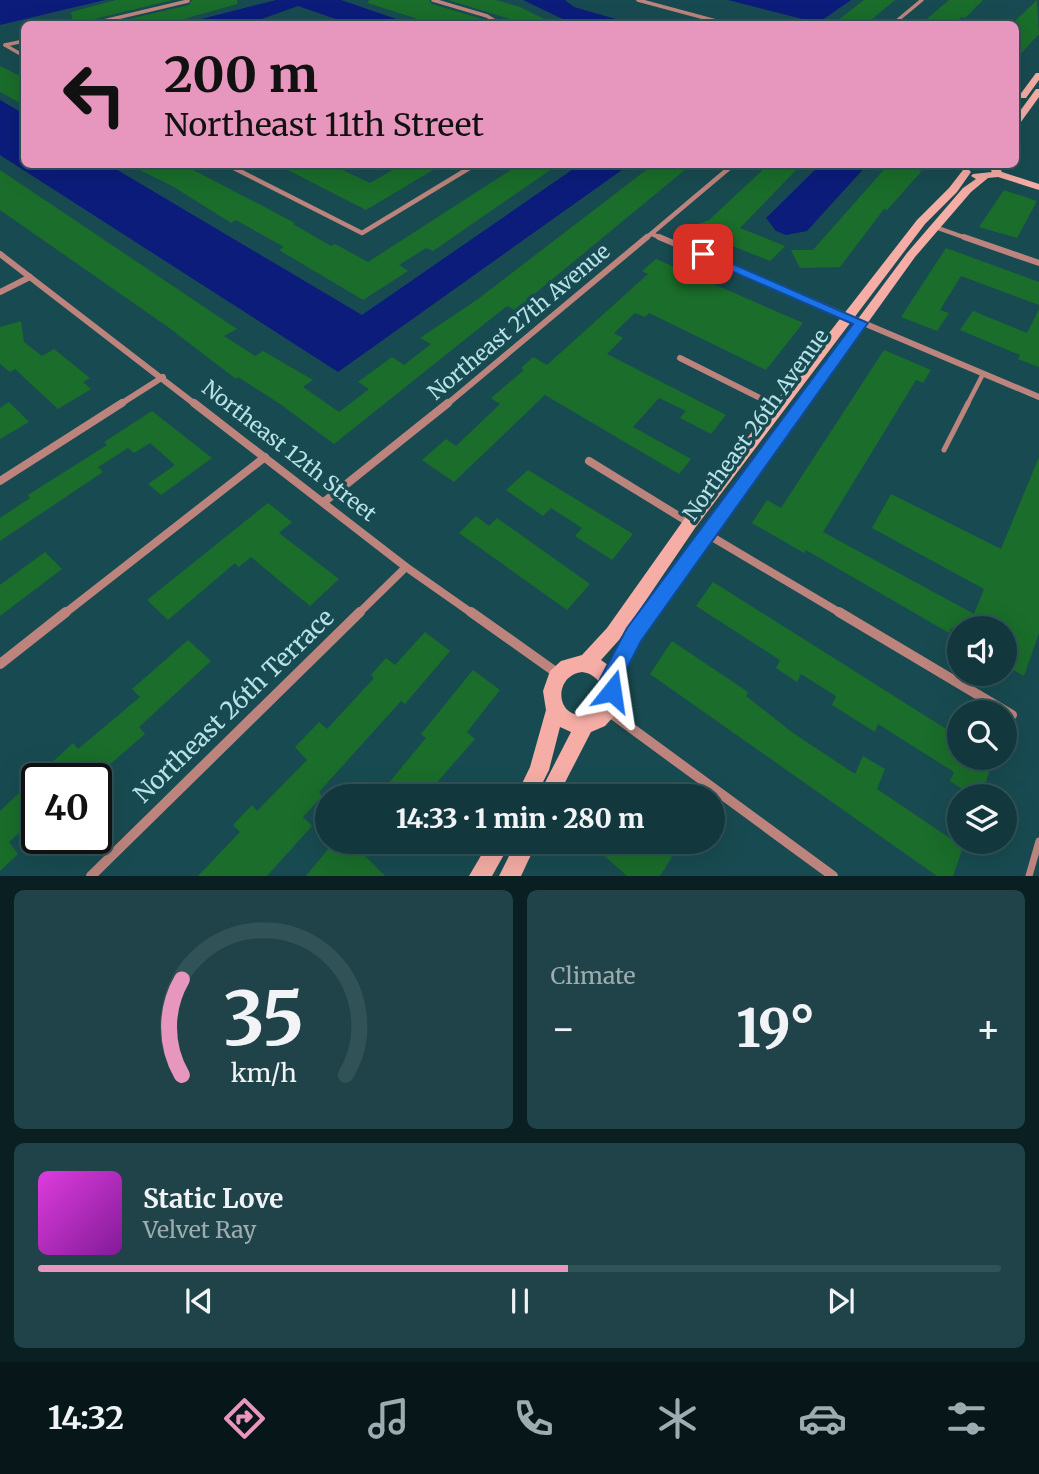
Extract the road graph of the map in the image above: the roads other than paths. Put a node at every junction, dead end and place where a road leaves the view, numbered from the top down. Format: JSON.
{"nodes":[{"id":1,"x":433,"y":0,"type":"edge"},
{"id":2,"x":638,"y":0,"type":"edge"},
{"id":3,"x":922,"y":0,"type":"edge"},
{"id":4,"x":188,"y":1,"type":"edge"},
{"id":5,"x":710,"y":20,"type":"joint"},
{"id":6,"x":104,"y":21,"type":"edge"},
{"id":7,"x":495,"y":21,"type":"edge"},
{"id":8,"x":714,"y":21,"type":"edge"},
{"id":9,"x":897,"y":21,"type":"edge"},
{"id":10,"x":21,"y":42,"type":"edge"},
{"id":11,"x":21,"y":54,"type":"edge"},
{"id":12,"x":1039,"y":75,"type":"edge"},
{"id":13,"x":1039,"y":91,"type":"edge"},
{"id":14,"x":1019,"y":102,"type":"edge"},
{"id":15,"x":1019,"y":118,"type":"edge"},
{"id":16,"x":234,"y":168,"type":"edge"},
{"id":17,"x":469,"y":168,"type":"edge"},
{"id":18,"x":729,"y":168,"type":"edge"},
{"id":19,"x":963,"y":168,"type":"edge"},
{"id":20,"x":993,"y":168,"type":"edge"},
{"id":21,"x":996,"y":168,"type":"edge"},
{"id":22,"x":984,"y":177,"type":"junction"},
{"id":23,"x":1039,"y":187,"type":"edge"},
{"id":24,"x":935,"y":227,"type":"junction"},
{"id":25,"x":652,"y":234,"type":"junction"},
{"id":26,"x":0,"y":254,"type":"edge"},
{"id":27,"x":1039,"y":263,"type":"edge"},
{"id":28,"x":30,"y":277,"type":"junction"},
{"id":29,"x":0,"y":292,"type":"edge"},
{"id":30,"x":855,"y":320,"type":"junction"},
{"id":31,"x":680,"y":358,"type":"dead end"},
{"id":32,"x":983,"y":374,"type":"junction"},
{"id":33,"x":163,"y":377,"type":"junction"},
{"id":34,"x":1039,"y":397,"type":"edge"},
{"id":35,"x":778,"y":407,"type":"junction"},
{"id":36,"x":944,"y":450,"type":"dead end"},
{"id":37,"x":265,"y":457,"type":"junction"},
{"id":38,"x":589,"y":461,"type":"dead end"},
{"id":39,"x":0,"y":481,"type":"edge"},
{"id":40,"x":324,"y":502,"type":"junction"},
{"id":41,"x":690,"y":523,"type":"junction"},
{"id":42,"x":708,"y":534,"type":"junction"},
{"id":43,"x":406,"y":567,"type":"junction"},
{"id":44,"x":0,"y":664,"type":"edge"},
{"id":45,"x":586,"y":664,"type":"junction"},
{"id":46,"x":558,"y":673,"type":"junction"},
{"id":47,"x":609,"y":681,"type":"junction"},
{"id":48,"x":985,"y":700,"type":"edge"},
{"id":49,"x":556,"y":708,"type":"junction"},
{"id":50,"x":608,"y":711,"type":"junction"},
{"id":51,"x":586,"y":724,"type":"junction"},
{"id":52,"x":532,"y":784,"type":"edge"},
{"id":53,"x":554,"y":784,"type":"edge"},
{"id":54,"x":1039,"y":841,"type":"edge"},
{"id":55,"x":493,"y":854,"type":"edge"},
{"id":56,"x":521,"y":854,"type":"edge"},
{"id":57,"x":91,"y":876,"type":"edge"},
{"id":58,"x":479,"y":876,"type":"edge"},
{"id":59,"x":509,"y":876,"type":"edge"},
{"id":60,"x":833,"y":876,"type":"edge"},
{"id":61,"x":1029,"y":876,"type":"edge"}],
"edges":[{"from":1,"to":7,"type":"street"},
{"from":2,"to":5,"type":"street"},
{"from":3,"to":9,"type":"street"},
{"from":4,"to":6,"type":"street"},
{"from":5,"to":8,"type":"street"},
{"from":10,"to":11,"type":"street"},
{"from":12,"to":14,"type":"street"},
{"from":13,"to":15,"type":"street"},
{"from":16,"to":17,"type":"street"},
{"from":18,"to":25,"type":"street","name":"Northeast 27th Avenue"},
{"from":19,"to":22,"type":"street"},
{"from":19,"to":30,"type":"street","name":"Northeast 26th Avenue"},
{"from":20,"to":22,"type":"street"},
{"from":21,"to":23,"type":"street"},
{"from":22,"to":24,"type":"street","name":"Northeast 26th Avenue"},
{"from":24,"to":27,"type":"street"},
{"from":24,"to":30,"type":"street","name":"Northeast 26th Avenue"},
{"from":25,"to":30,"type":"street"},
{"from":25,"to":40,"type":"street","name":"Northeast 27th Avenue"},
{"from":26,"to":28,"type":"street","name":"Northeast 12th Street"},
{"from":28,"to":29,"type":"street"},
{"from":28,"to":33,"type":"street","name":"Northeast 12th Street"},
{"from":30,"to":32,"type":"street"},
{"from":30,"to":35,"type":"street","name":"Northeast 26th Avenue"},
{"from":30,"to":42,"type":"street","name":"Northeast 26th Avenue"},
{"from":31,"to":35,"type":"street","name":"Northeast 26th Avenue"},
{"from":32,"to":34,"type":"street"},
{"from":32,"to":36,"type":"lane"},
{"from":33,"to":37,"type":"street","name":"Northeast 12th Street"},
{"from":33,"to":39,"type":"street"},
{"from":35,"to":41,"type":"street","name":"Northeast 26th Avenue"},
{"from":37,"to":40,"type":"street","name":"Northeast 12th Street"},
{"from":37,"to":44,"type":"street"},
{"from":38,"to":41,"type":"street","name":"Northeast 26th Avenue"},
{"from":40,"to":43,"type":"street","name":"Northeast 12th Street"},
{"from":41,"to":45,"type":"street","name":"Northeast 26th Avenue"},
{"from":42,"to":47,"type":"street","name":"Northeast 26th Avenue"},
{"from":42,"to":48,"type":"street"},
{"from":43,"to":46,"type":"street","name":"Northeast 12th Street"},
{"from":43,"to":57,"type":"street","name":"Northeast 26th Terrace"},
{"from":45,"to":46,"type":"street"},
{"from":45,"to":47,"type":"street"},
{"from":46,"to":49,"type":"street"},
{"from":47,"to":50,"type":"street"},
{"from":49,"to":51,"type":"street"},
{"from":49,"to":52,"type":"street"},
{"from":50,"to":51,"type":"street"},
{"from":50,"to":60,"type":"street"},
{"from":51,"to":53,"type":"street"},
{"from":54,"to":61,"type":"lane"},
{"from":55,"to":58,"type":"street"},
{"from":56,"to":59,"type":"street"}]}
